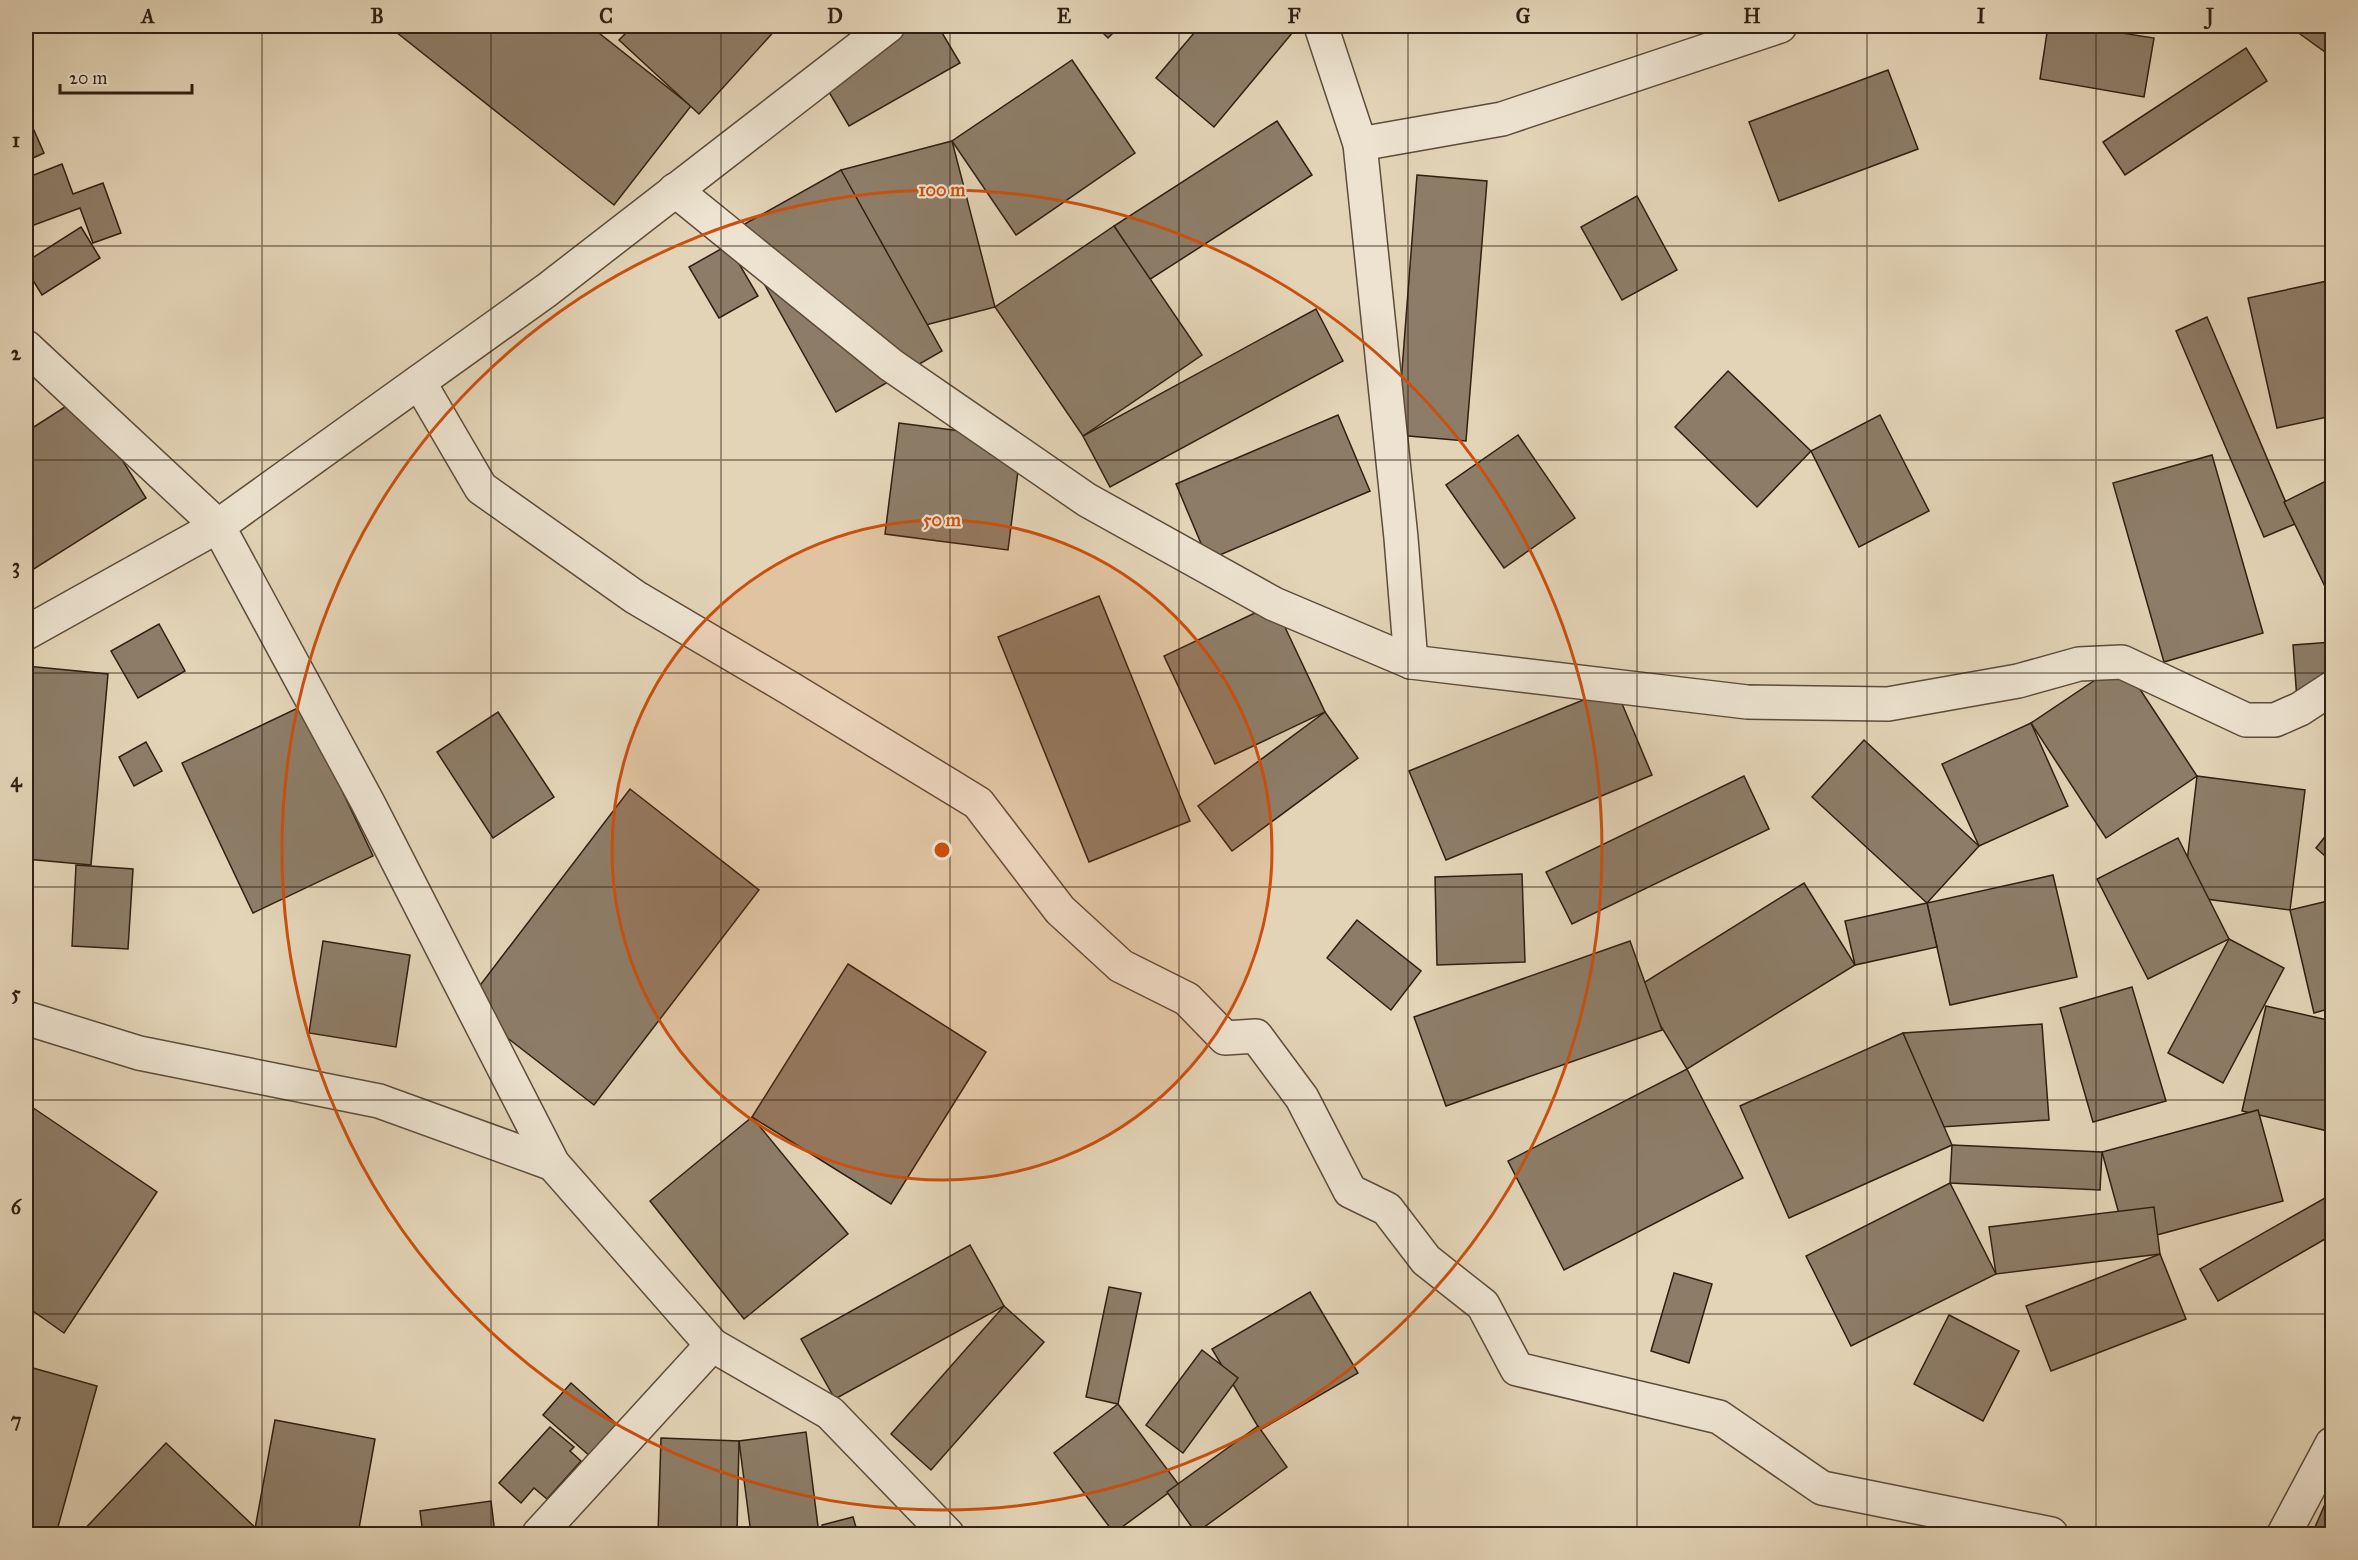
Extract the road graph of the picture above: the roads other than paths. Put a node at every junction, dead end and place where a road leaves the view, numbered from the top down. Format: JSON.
{"nodes":[{"id":1,"x":888,"y":26,"type":"edge"},
{"id":2,"x":1321,"y":26,"type":"edge"},
{"id":3,"x":1780,"y":26,"type":"edge"},
{"id":4,"x":1360,"y":144,"type":"junction"},
{"id":5,"x":675,"y":190,"type":"junction"},
{"id":6,"x":26,"y":347,"type":"edge"},
{"id":7,"x":419,"y":382,"type":"junction"},
{"id":8,"x":218,"y":526,"type":"junction"},
{"id":9,"x":26,"y":633,"type":"edge"},
{"id":10,"x":1411,"y":662,"type":"junction"},
{"id":11,"x":2332,"y":688,"type":"edge"},
{"id":12,"x":26,"y":1018,"type":"edge"},
{"id":13,"x":553,"y":1164,"type":"junction"},
{"id":14,"x":712,"y":1346,"type":"junction"},
{"id":15,"x":2332,"y":1444,"type":"edge"},
{"id":16,"x":539,"y":1534,"type":"edge"},
{"id":17,"x":947,"y":1534,"type":"edge"},
{"id":18,"x":2051,"y":1534,"type":"edge"},
{"id":19,"x":2284,"y":1534,"type":"edge"}],
"edges":[{"from":1,"to":5,"type":"street"},
{"from":2,"to":4,"type":"street"},
{"from":3,"to":4,"type":"street"},
{"from":4,"to":10,"type":"street"},
{"from":5,"to":7,"type":"street"},
{"from":5,"to":10,"type":"street"},
{"from":6,"to":8,"type":"street"},
{"from":7,"to":8,"type":"street"},
{"from":7,"to":18,"type":"street"},
{"from":8,"to":9,"type":"street"},
{"from":8,"to":13,"type":"street"},
{"from":10,"to":11,"type":"street"},
{"from":12,"to":13,"type":"street"},
{"from":13,"to":14,"type":"street"},
{"from":14,"to":16,"type":"street"},
{"from":14,"to":17,"type":"street"},
{"from":15,"to":19,"type":"street"}]}
